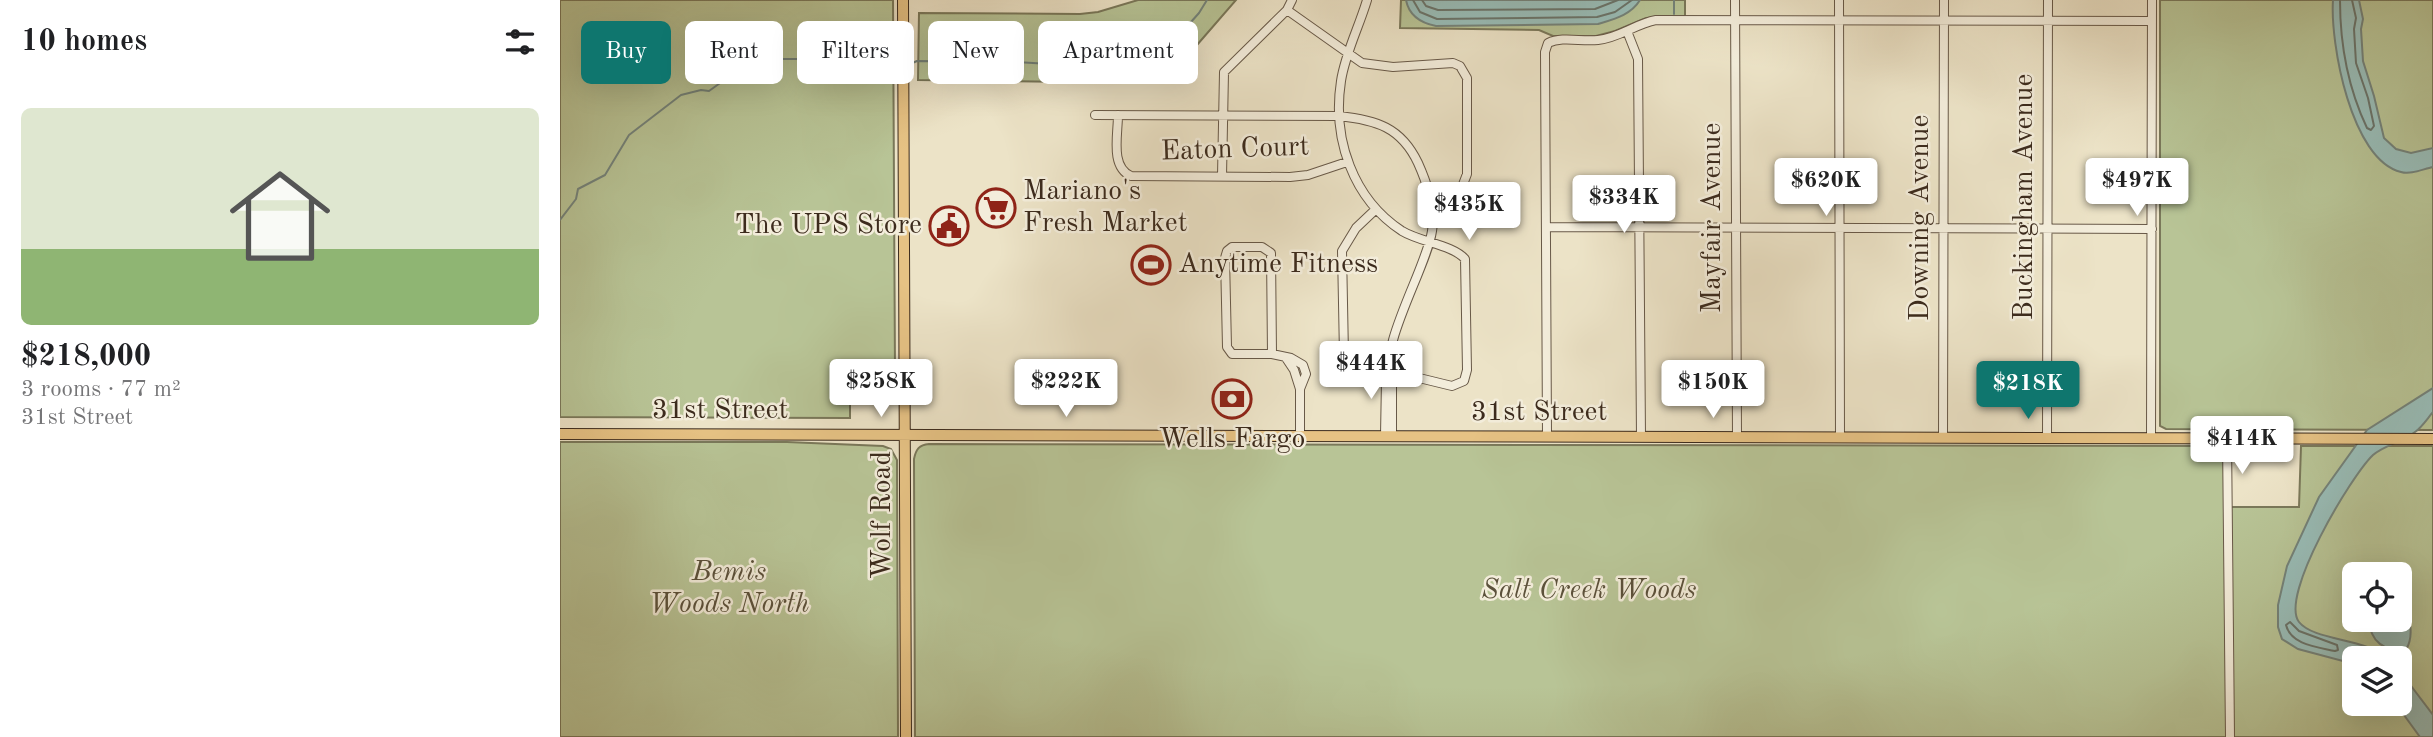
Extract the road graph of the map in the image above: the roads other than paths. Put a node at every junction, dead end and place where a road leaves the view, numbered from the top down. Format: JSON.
{"nodes":[{"id":1,"x":903,"y":0,"type":"edge"},
{"id":2,"x":1292,"y":0,"type":"edge"},
{"id":3,"x":1367,"y":0,"type":"edge"},
{"id":4,"x":1735,"y":0,"type":"edge"},
{"id":5,"x":1839,"y":0,"type":"edge"},
{"id":6,"x":1944,"y":0,"type":"edge"},
{"id":7,"x":2048,"y":0,"type":"edge"},
{"id":8,"x":2152,"y":0,"type":"edge"},
{"id":9,"x":1287,"y":10,"type":"junction"},
{"id":10,"x":1735,"y":20,"type":"junction"},
{"id":11,"x":2048,"y":20,"type":"junction"},
{"id":12,"x":1839,"y":21,"type":"junction"},
{"id":13,"x":2152,"y":21,"type":"junction"},
{"id":14,"x":1944,"y":22,"type":"junction"},
{"id":15,"x":1627,"y":31,"type":"junction"},
{"id":16,"x":1349,"y":55,"type":"junction"},
{"id":17,"x":1095,"y":115,"type":"dead end"},
{"id":18,"x":1118,"y":115,"type":"junction"},
{"id":19,"x":1223,"y":116,"type":"junction"},
{"id":20,"x":1339,"y":116,"type":"junction"},
{"id":21,"x":1347,"y":162,"type":"junction"},
{"id":22,"x":1222,"y":176,"type":"junction"},
{"id":23,"x":1428,"y":189,"type":"junction"},
{"id":24,"x":1375,"y":210,"type":"junction"},
{"id":25,"x":1546,"y":227,"type":"junction"},
{"id":26,"x":1638,"y":228,"type":"junction"},
{"id":27,"x":1735,"y":228,"type":"junction"},
{"id":28,"x":1840,"y":228,"type":"junction"},
{"id":29,"x":1945,"y":229,"type":"junction"},
{"id":30,"x":2048,"y":229,"type":"junction"},
{"id":31,"x":2152,"y":229,"type":"junction"},
{"id":32,"x":1429,"y":244,"type":"junction"},
{"id":33,"x":1272,"y":354,"type":"junction"},
{"id":34,"x":1389,"y":374,"type":"junction"},
{"id":35,"x":560,"y":434,"type":"edge"},
{"id":36,"x":906,"y":435,"type":"junction"},
{"id":37,"x":1300,"y":435,"type":"junction"},
{"id":38,"x":1389,"y":435,"type":"junction"},
{"id":39,"x":1546,"y":435,"type":"junction"},
{"id":40,"x":1641,"y":436,"type":"junction"},
{"id":41,"x":1737,"y":436,"type":"junction"},
{"id":42,"x":1840,"y":436,"type":"junction"},
{"id":43,"x":1943,"y":437,"type":"junction"},
{"id":44,"x":2048,"y":437,"type":"junction"},
{"id":45,"x":2151,"y":437,"type":"junction"},
{"id":46,"x":2227,"y":437,"type":"junction"},
{"id":47,"x":2433,"y":439,"type":"edge"},
{"id":48,"x":906,"y":737,"type":"edge"},
{"id":49,"x":2230,"y":737,"type":"edge"}],
"edges":[{"from":1,"to":36,"type":"main road","name":"Wolf Road"},
{"from":2,"to":9,"type":"street"},
{"from":3,"to":16,"type":"street"},
{"from":4,"to":10,"type":"street","name":"Mayfair Avenue"},
{"from":5,"to":12,"type":"street"},
{"from":6,"to":14,"type":"street","name":"Downing Avenue"},
{"from":7,"to":11,"type":"street","name":"Buckingham Avenue"},
{"from":8,"to":13,"type":"street"},
{"from":9,"to":16,"type":"street"},
{"from":9,"to":19,"type":"street"},
{"from":10,"to":12,"type":"street"},
{"from":10,"to":15,"type":"street"},
{"from":10,"to":27,"type":"street","name":"Mayfair Avenue"},
{"from":11,"to":13,"type":"street"},
{"from":11,"to":14,"type":"street"},
{"from":11,"to":30,"type":"street","name":"Buckingham Avenue"},
{"from":12,"to":14,"type":"street"},
{"from":12,"to":28,"type":"street"},
{"from":13,"to":31,"type":"street"},
{"from":14,"to":29,"type":"street","name":"Downing Avenue"},
{"from":15,"to":25,"type":"street"},
{"from":15,"to":26,"type":"street"},
{"from":16,"to":20,"type":"street"},
{"from":16,"to":23,"type":"street"},
{"from":17,"to":18,"type":"street"},
{"from":18,"to":19,"type":"street"},
{"from":18,"to":22,"type":"street","name":"Eaton Court"},
{"from":19,"to":20,"type":"street"},
{"from":19,"to":22,"type":"street"},
{"from":20,"to":21,"type":"street"},
{"from":20,"to":23,"type":"street"},
{"from":21,"to":22,"type":"street","name":"Eaton Court"},
{"from":21,"to":24,"type":"street"},
{"from":23,"to":32,"type":"street"},
{"from":24,"to":32,"type":"street"},
{"from":24,"to":34,"type":"street"},
{"from":25,"to":26,"type":"street"},
{"from":25,"to":39,"type":"street"},
{"from":26,"to":27,"type":"street"},
{"from":26,"to":40,"type":"street"},
{"from":27,"to":28,"type":"street"},
{"from":27,"to":41,"type":"street","name":"Mayfair Avenue"},
{"from":28,"to":29,"type":"street"},
{"from":28,"to":42,"type":"street"},
{"from":29,"to":30,"type":"street"},
{"from":29,"to":43,"type":"street","name":"Downing Avenue"},
{"from":30,"to":31,"type":"street"},
{"from":30,"to":44,"type":"street","name":"Buckingham Avenue"},
{"from":31,"to":45,"type":"street"},
{"from":32,"to":34,"type":"street"},
{"from":32,"to":34,"type":"street"},
{"from":33,"to":33,"type":"street"},
{"from":33,"to":37,"type":"street"},
{"from":34,"to":38,"type":"street"},
{"from":35,"to":36,"type":"main road","name":"31st Street"},
{"from":36,"to":37,"type":"main road","name":"31st Street"},
{"from":36,"to":48,"type":"main road","name":"Wolf Road"},
{"from":37,"to":38,"type":"main road","name":"31st Street"},
{"from":38,"to":39,"type":"main road","name":"31st Street"},
{"from":39,"to":40,"type":"main road","name":"31st Street"},
{"from":40,"to":41,"type":"main road","name":"31st Street"},
{"from":41,"to":42,"type":"main road","name":"31st Street"},
{"from":42,"to":43,"type":"main road","name":"31st Street"},
{"from":43,"to":44,"type":"main road","name":"31st Street"},
{"from":44,"to":45,"type":"main road","name":"31st Street"},
{"from":45,"to":46,"type":"main road","name":"31st Street"},
{"from":46,"to":47,"type":"main road","name":"31st Street"},
{"from":46,"to":49,"type":"street"}]}
